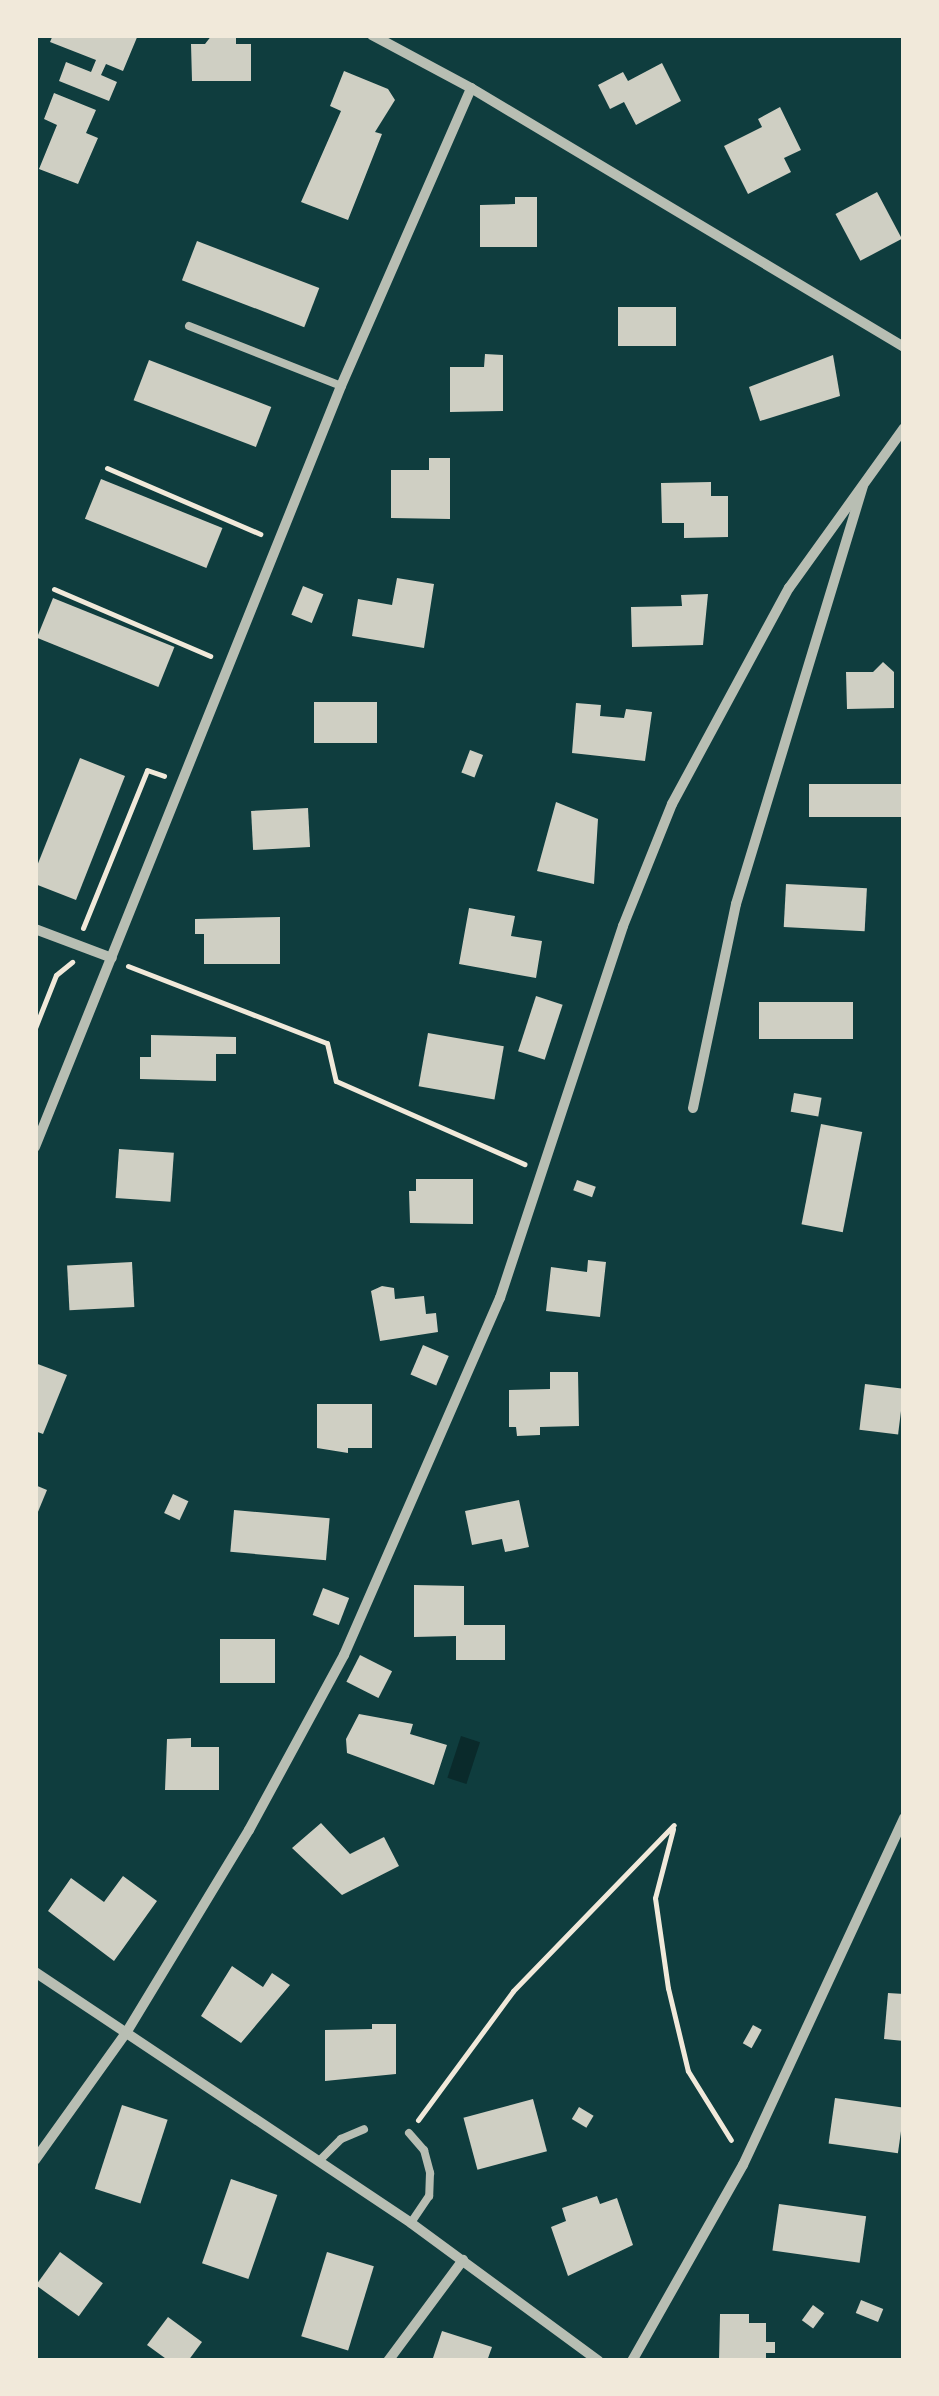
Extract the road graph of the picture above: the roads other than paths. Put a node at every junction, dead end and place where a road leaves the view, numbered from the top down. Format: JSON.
{"nodes":[{"id":1,"x":372,"y":35,"type":"edge"},
{"id":2,"x":472,"y":88,"type":"junction"},
{"id":3,"x":189,"y":326,"type":"dead end"},
{"id":4,"x":904,"y":347,"type":"edge"},
{"id":5,"x":341,"y":386,"type":"junction"},
{"id":6,"x":904,"y":428,"type":"edge"},
{"id":7,"x":866,"y":476,"type":"junction"},
{"id":8,"x":35,"y":929,"type":"edge"},
{"id":9,"x":112,"y":958,"type":"junction"},
{"id":10,"x":694,"y":1108,"type":"dead end"},
{"id":11,"x":35,"y":1147,"type":"edge"},
{"id":12,"x":904,"y":1818,"type":"edge"},
{"id":13,"x":35,"y":1972,"type":"edge"},
{"id":14,"x":126,"y":2034,"type":"junction"},
{"id":15,"x":364,"y":2129,"type":"dead end"},
{"id":16,"x":409,"y":2132,"type":"road end"},
{"id":17,"x":35,"y":2160,"type":"edge"},
{"id":18,"x":319,"y":2161,"type":"junction"},
{"id":19,"x":411,"y":2224,"type":"junction"},
{"id":20,"x":463,"y":2260,"type":"junction"},
{"id":21,"x":388,"y":2361,"type":"edge"},
{"id":22,"x":599,"y":2361,"type":"edge"},
{"id":23,"x":632,"y":2361,"type":"edge"}],
"edges":[{"from":1,"to":2,"type":"street"},
{"from":2,"to":4,"type":"street"},
{"from":2,"to":5,"type":"street"},
{"from":3,"to":5,"type":"lane"},
{"from":5,"to":9,"type":"street"},
{"from":6,"to":7,"type":"street"},
{"from":7,"to":10,"type":"street"},
{"from":7,"to":14,"type":"street"},
{"from":8,"to":9,"type":"street"},
{"from":9,"to":11,"type":"street"},
{"from":12,"to":23,"type":"street"},
{"from":13,"to":14,"type":"street"},
{"from":14,"to":17,"type":"street"},
{"from":14,"to":18,"type":"street"},
{"from":15,"to":18,"type":"lane"},
{"from":16,"to":19,"type":"lane"},
{"from":18,"to":19,"type":"street"},
{"from":19,"to":20,"type":"street"},
{"from":20,"to":21,"type":"street"},
{"from":20,"to":22,"type":"street"}]}
